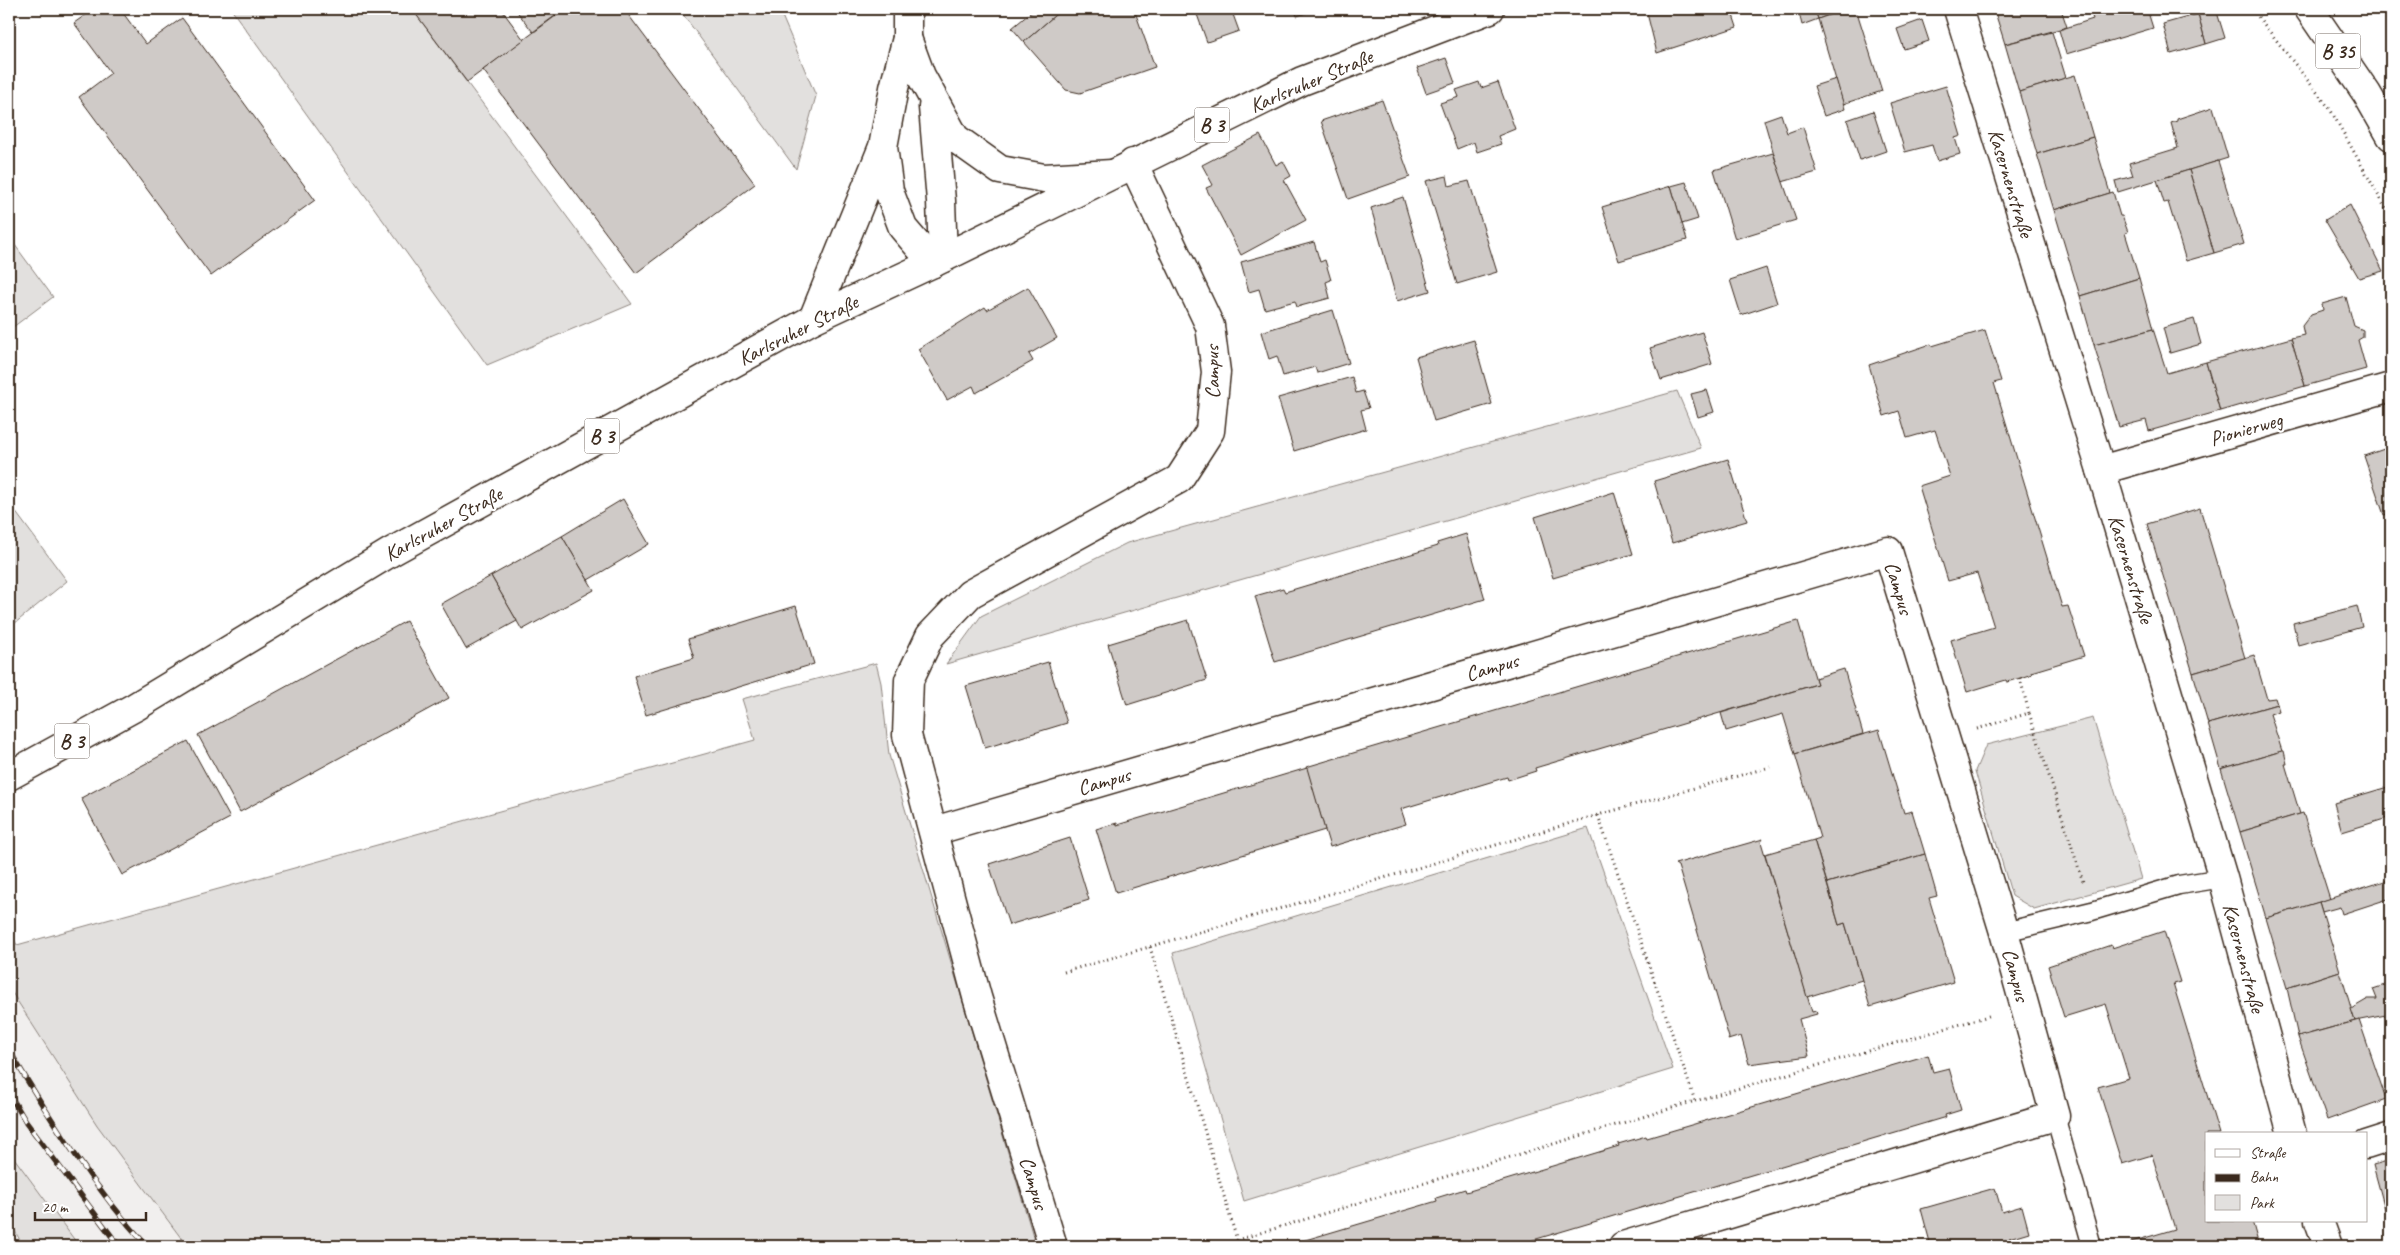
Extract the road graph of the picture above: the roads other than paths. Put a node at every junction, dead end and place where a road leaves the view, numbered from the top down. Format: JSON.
{"nodes":[{"id":1,"x":907,"y":9,"type":"edge"},
{"id":2,"x":1490,"y":9,"type":"edge"},
{"id":3,"x":1958,"y":9,"type":"edge"},
{"id":4,"x":2309,"y":9,"type":"edge"},
{"id":5,"x":907,"y":38,"type":"junction"},
{"id":6,"x":932,"y":97,"type":"junction"},
{"id":7,"x":2391,"y":136,"type":"edge"},
{"id":8,"x":882,"y":147,"type":"junction"},
{"id":9,"x":1122,"y":168,"type":"junction"},
{"id":10,"x":938,"y":260,"type":"junction"},
{"id":11,"x":813,"y":319,"type":"junction"},
{"id":12,"x":2391,"y":387,"type":"edge"},
{"id":13,"x":2101,"y":470,"type":"junction"},
{"id":14,"x":9,"y":776,"type":"edge"},
{"id":15,"x":934,"y":831,"type":"junction"},
{"id":16,"x":2223,"y":878,"type":"junction"},
{"id":17,"x":2004,"y":932,"type":"junction"},
{"id":18,"x":2055,"y":1116,"type":"junction"},
{"id":19,"x":2291,"y":1132,"type":"edge"},
{"id":20,"x":2391,"y":1137,"type":"edge"},
{"id":21,"x":2368,"y":1145,"type":"edge"},
{"id":22,"x":2319,"y":1222,"type":"edge"},
{"id":23,"x":1053,"y":1246,"type":"edge"},
{"id":24,"x":1624,"y":1246,"type":"edge"},
{"id":25,"x":2092,"y":1246,"type":"edge"},
{"id":26,"x":2328,"y":1246,"type":"edge"}],
"edges":[{"from":1,"to":5,"type":"street"},
{"from":2,"to":9,"type":"street","name":"Karlsruher Straße","number":"B 3"},
{"from":3,"to":13,"type":"street","name":"Kasernenstraße"},
{"from":4,"to":7,"type":"street","number":"B 35"},
{"from":5,"to":6,"type":"street"},
{"from":5,"to":8,"type":"street"},
{"from":6,"to":9,"type":"street"},
{"from":6,"to":10,"type":"street"},
{"from":8,"to":10,"type":"street"},
{"from":8,"to":11,"type":"street"},
{"from":9,"to":10,"type":"street","name":"Karlsruher Straße","number":"B 3"},
{"from":9,"to":15,"type":"street","name":"Campus"},
{"from":10,"to":11,"type":"street","name":"Karlsruher Straße","number":"B 3"},
{"from":11,"to":14,"type":"street","name":"Karlsruher Straße","number":"B 3"},
{"from":12,"to":13,"type":"street","name":"Pionierweg"},
{"from":13,"to":16,"type":"street","name":"Kasernenstraße"},
{"from":15,"to":17,"type":"street","name":"Campus"},
{"from":15,"to":23,"type":"street","name":"Campus"},
{"from":16,"to":17,"type":"lane"},
{"from":16,"to":19,"type":"street","name":"Kasernenstraße"},
{"from":17,"to":18,"type":"street","name":"Campus"},
{"from":18,"to":24,"type":"street"},
{"from":18,"to":25,"type":"lane"},
{"from":20,"to":21,"type":"street"},
{"from":22,"to":26,"type":"street"}]}
